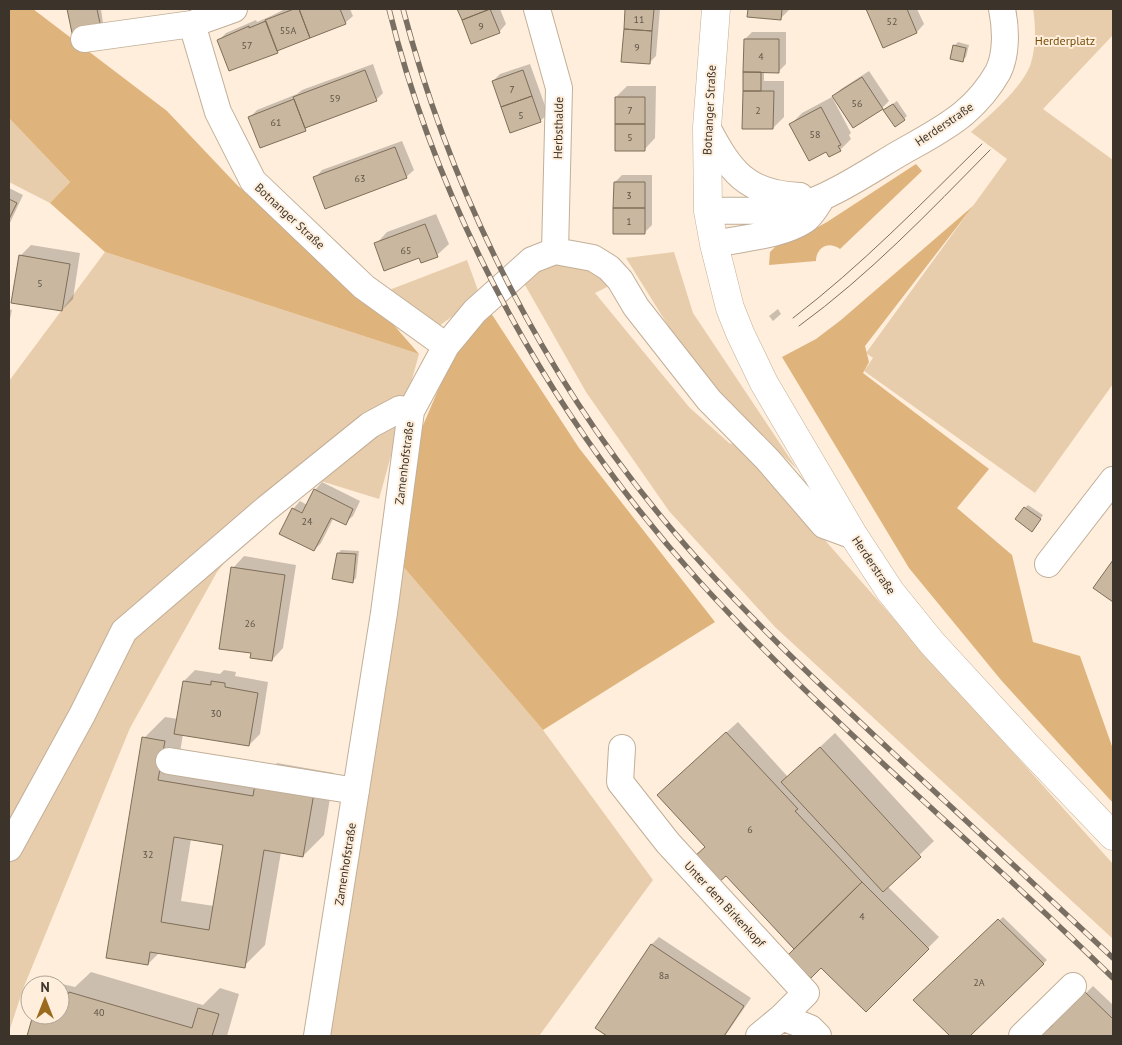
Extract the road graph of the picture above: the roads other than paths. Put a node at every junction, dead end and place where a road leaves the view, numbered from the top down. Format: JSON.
{"nodes":[{"id":1,"x":234,"y":9,"type":"edge"},
{"id":2,"x":538,"y":9,"type":"edge"},
{"id":3,"x":716,"y":9,"type":"edge"},
{"id":4,"x":1002,"y":9,"type":"edge"},
{"id":5,"x":192,"y":24,"type":"junction"},
{"id":6,"x":84,"y":39,"type":"dead end"},
{"id":7,"x":707,"y":127,"type":"junction"},
{"id":8,"x":823,"y":196,"type":"junction"},
{"id":9,"x":708,"y":211,"type":"junction"},
{"id":10,"x":714,"y":244,"type":"junction"},
{"id":11,"x":555,"y":251,"type":"junction"},
{"id":12,"x":446,"y":346,"type":"junction"},
{"id":13,"x":411,"y":411,"type":"junction"},
{"id":14,"x":1113,"y":480,"type":"edge"},
{"id":15,"x":854,"y":536,"type":"junction"},
{"id":16,"x":1048,"y":564,"type":"dead end"},
{"id":17,"x":622,"y":748,"type":"dead end"},
{"id":18,"x":169,"y":761,"type":"dead end"},
{"id":19,"x":356,"y":791,"type":"junction"},
{"id":20,"x":1113,"y":836,"type":"edge"},
{"id":21,"x":9,"y":848,"type":"edge"},
{"id":22,"x":1073,"y":986,"type":"dead end"},
{"id":23,"x":782,"y":1017,"type":"junction"},
{"id":24,"x":317,"y":1036,"type":"edge"},
{"id":25,"x":759,"y":1036,"type":"edge"},
{"id":26,"x":818,"y":1036,"type":"edge"},
{"id":27,"x":1022,"y":1036,"type":"edge"}],
"edges":[{"from":1,"to":5,"type":"street"},
{"from":2,"to":11,"type":"street","name":"Herbsthalde"},
{"from":3,"to":7,"type":"main road","name":"Botnanger Straße"},
{"from":4,"to":8,"type":"street","name":"Herderstraße"},
{"from":5,"to":6,"type":"street"},
{"from":5,"to":12,"type":"street","name":"Botnanger Straße"},
{"from":7,"to":8,"type":"street"},
{"from":7,"to":9,"type":"main road","name":"Botnanger Straße"},
{"from":8,"to":9,"type":"street","name":"Herderstraße"},
{"from":8,"to":10,"type":"street","name":"Herderstraße"},
{"from":9,"to":10,"type":"main road","name":"Herderstraße"},
{"from":10,"to":15,"type":"main road","name":"Herderstraße"},
{"from":11,"to":12,"type":"street","name":"Zamenhofstraße"},
{"from":11,"to":15,"type":"street"},
{"from":12,"to":13,"type":"street","name":"Zamenhofstraße"},
{"from":13,"to":19,"type":"street","name":"Zamenhofstraße"},
{"from":13,"to":21,"type":"street"},
{"from":14,"to":16,"type":"street"},
{"from":15,"to":20,"type":"main road","name":"Herderstraße"},
{"from":17,"to":23,"type":"street","name":"Unter dem Birkenkopf"},
{"from":18,"to":19,"type":"street"},
{"from":19,"to":24,"type":"street","name":"Zamenhofstraße"},
{"from":22,"to":27,"type":"street"},
{"from":23,"to":25,"type":"street"},
{"from":23,"to":26,"type":"street"}]}
